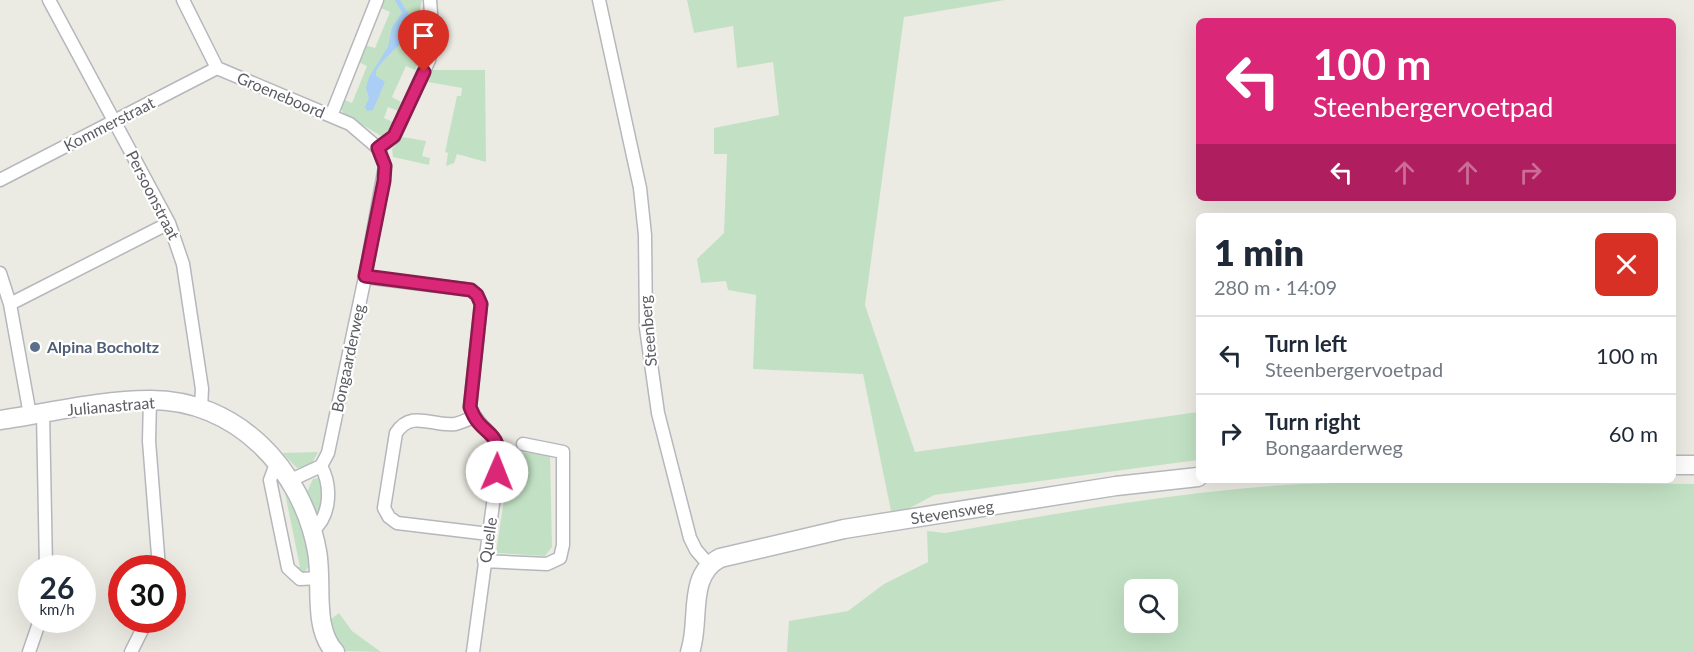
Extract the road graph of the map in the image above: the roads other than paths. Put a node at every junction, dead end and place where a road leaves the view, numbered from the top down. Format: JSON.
{"nodes":[{"id":1,"x":49,"y":0,"type":"edge"},
{"id":2,"x":183,"y":0,"type":"edge"},
{"id":3,"x":377,"y":0,"type":"edge"},
{"id":4,"x":430,"y":0,"type":"edge"},
{"id":5,"x":599,"y":0,"type":"edge"},
{"id":6,"x":217,"y":68,"type":"junction"},
{"id":7,"x":331,"y":116,"type":"junction"},
{"id":8,"x":115,"y":121,"type":"junction"},
{"id":9,"x":378,"y":148,"type":"junction"},
{"id":10,"x":0,"y":180,"type":"edge"},
{"id":11,"x":169,"y":222,"type":"junction"},
{"id":12,"x":0,"y":273,"type":"edge"},
{"id":13,"x":365,"y":276,"type":"junction"},
{"id":14,"x":10,"y":304,"type":"junction"},
{"id":15,"x":150,"y":399,"type":"junction"},
{"id":16,"x":201,"y":408,"type":"junction"},
{"id":17,"x":36,"y":414,"type":"junction"},
{"id":18,"x":474,"y":417,"type":"junction"},
{"id":19,"x":0,"y":420,"type":"edge"},
{"id":20,"x":523,"y":444,"type":"dead end"},
{"id":21,"x":277,"y":461,"type":"junction"},
{"id":22,"x":1676,"y":465,"type":"edge"},
{"id":23,"x":1694,"y":465,"type":"edge"},
{"id":24,"x":321,"y":466,"type":"junction"},
{"id":25,"x":1196,"y":477,"type":"edge"},
{"id":26,"x":291,"y":480,"type":"junction"},
{"id":27,"x":312,"y":531,"type":"junction"},
{"id":28,"x":489,"y":534,"type":"junction"},
{"id":29,"x":45,"y":555,"type":"edge"},
{"id":30,"x":158,"y":555,"type":"edge"},
{"id":31,"x":484,"y":561,"type":"junction"},
{"id":32,"x":709,"y":565,"type":"junction"},
{"id":33,"x":321,"y":578,"type":"junction"},
{"id":34,"x":36,"y":633,"type":"edge"},
{"id":35,"x":140,"y":633,"type":"edge"},
{"id":36,"x":29,"y":652,"type":"edge"},
{"id":37,"x":131,"y":652,"type":"edge"},
{"id":38,"x":335,"y":652,"type":"edge"},
{"id":39,"x":473,"y":652,"type":"edge"},
{"id":40,"x":690,"y":652,"type":"edge"}],
"edges":[{"from":1,"to":8,"type":"street","name":"Persoonstraat"},
{"from":2,"to":6,"type":"street","name":"Groeneboord"},
{"from":3,"to":7,"type":"street"},
{"from":4,"to":9,"type":"street"},
{"from":5,"to":32,"type":"street","name":"Steenberg"},
{"from":6,"to":7,"type":"street","name":"Groeneboord"},
{"from":6,"to":8,"type":"street","name":"Kommerstraat"},
{"from":7,"to":9,"type":"street","name":"Groeneboord"},
{"from":8,"to":10,"type":"street","name":"Kommerstraat"},
{"from":8,"to":11,"type":"street","name":"Persoonstraat"},
{"from":9,"to":13,"type":"street","name":"Bongaarderweg"},
{"from":11,"to":14,"type":"street"},
{"from":11,"to":16,"type":"street","name":"Persoonstraat"},
{"from":12,"to":14,"type":"street"},
{"from":13,"to":18,"type":"street"},
{"from":13,"to":24,"type":"street","name":"Bongaarderweg"},
{"from":14,"to":17,"type":"street"},
{"from":15,"to":16,"type":"street","name":"Julianastraat"},
{"from":15,"to":17,"type":"street","name":"Julianastraat"},
{"from":15,"to":30,"type":"street"},
{"from":16,"to":21,"type":"street","name":"Julianastraat"},
{"from":17,"to":19,"type":"street","name":"Julianastraat"},
{"from":17,"to":29,"type":"street"},
{"from":18,"to":28,"type":"street","name":"Quelle"},
{"from":18,"to":28,"type":"street"},
{"from":20,"to":31,"type":"street"},
{"from":21,"to":26,"type":"street","name":"Julianastraat"},
{"from":21,"to":33,"type":"street"},
{"from":22,"to":23,"type":"street"},
{"from":24,"to":26,"type":"street"},
{"from":24,"to":27,"type":"street"},
{"from":25,"to":32,"type":"street","name":"Stevensweg"},
{"from":26,"to":27,"type":"street","name":"Julianastraat"},
{"from":27,"to":33,"type":"street","name":"Julianastraat"},
{"from":28,"to":31,"type":"street","name":"Quelle"},
{"from":31,"to":39,"type":"street","name":"Quelle"},
{"from":32,"to":40,"type":"street"},
{"from":33,"to":38,"type":"street","name":"Julianastraat"},
{"from":34,"to":36,"type":"street"},
{"from":35,"to":37,"type":"street"}]}
